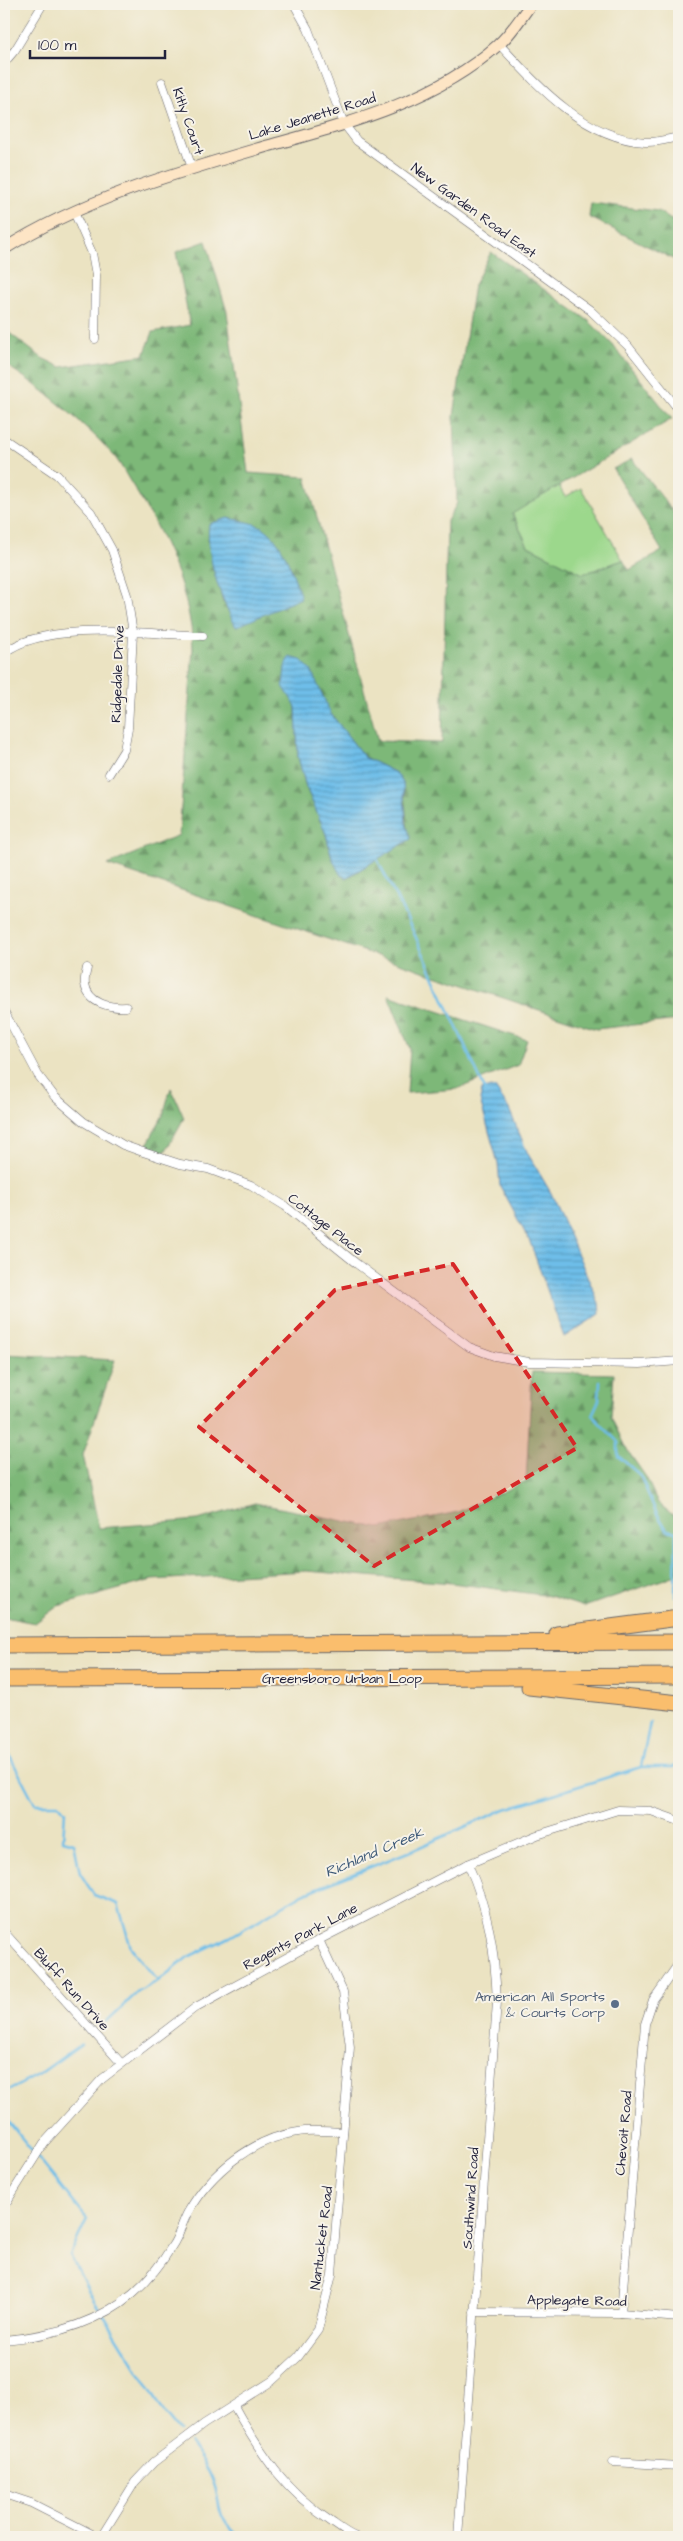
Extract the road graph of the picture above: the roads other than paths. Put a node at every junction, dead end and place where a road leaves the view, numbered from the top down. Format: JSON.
{"nodes":[{"id":1,"x":43,"y":4,"type":"edge"},
{"id":2,"x":294,"y":4,"type":"edge"},
{"id":3,"x":531,"y":4,"type":"edge"},
{"id":4,"x":499,"y":44,"type":"junction"},
{"id":5,"x":4,"y":63,"type":"edge"},
{"id":6,"x":162,"y":82,"type":"dead end"},
{"id":7,"x":344,"y":124,"type":"junction"},
{"id":8,"x":679,"y":137,"type":"edge"},
{"id":9,"x":192,"y":168,"type":"junction"},
{"id":10,"x":74,"y":212,"type":"junction"},
{"id":11,"x":4,"y":249,"type":"edge"},
{"id":12,"x":95,"y":339,"type":"dead end"},
{"id":13,"x":679,"y":410,"type":"edge"},
{"id":14,"x":4,"y":439,"type":"edge"},
{"id":15,"x":133,"y":633,"type":"junction"},
{"id":16,"x":203,"y":636,"type":"dead end"},
{"id":17,"x":4,"y":653,"type":"edge"},
{"id":18,"x":109,"y":774,"type":"dead end"},
{"id":19,"x":87,"y":968,"type":"dead end"},
{"id":20,"x":126,"y":1007,"type":"dead end"},
{"id":21,"x":4,"y":1011,"type":"edge"},
{"id":22,"x":679,"y":1361,"type":"edge"},
{"id":23,"x":679,"y":1618,"type":"edge"},
{"id":24,"x":679,"y":1642,"type":"edge"},
{"id":25,"x":478,"y":1643,"type":"junction"},
{"id":26,"x":4,"y":1646,"type":"edge"},
{"id":27,"x":679,"y":1676,"type":"edge"},
{"id":28,"x":4,"y":1679,"type":"edge"},
{"id":29,"x":443,"y":1679,"type":"junction"},
{"id":30,"x":679,"y":1703,"type":"edge"},
{"id":31,"x":679,"y":1821,"type":"edge"},
{"id":32,"x":468,"y":1864,"type":"junction"},
{"id":33,"x":4,"y":1932,"type":"edge"},
{"id":34,"x":319,"y":1940,"type":"junction"},
{"id":35,"x":679,"y":1963,"type":"edge"},
{"id":36,"x":121,"y":2063,"type":"junction"},
{"id":37,"x":344,"y":2132,"type":"junction"},
{"id":38,"x":4,"y":2206,"type":"edge"},
{"id":39,"x":474,"y":2312,"type":"junction"},
{"id":40,"x":621,"y":2313,"type":"junction"},
{"id":41,"x":679,"y":2318,"type":"edge"},
{"id":42,"x":4,"y":2340,"type":"edge"},
{"id":43,"x":234,"y":2406,"type":"junction"},
{"id":44,"x":613,"y":2462,"type":"dead end"},
{"id":45,"x":679,"y":2466,"type":"edge"},
{"id":46,"x":4,"y":2494,"type":"edge"},
{"id":47,"x":100,"y":2537,"type":"edge"},
{"id":48,"x":356,"y":2537,"type":"edge"},
{"id":49,"x":458,"y":2537,"type":"edge"}],
"edges":[{"from":1,"to":5,"type":"street"},
{"from":2,"to":7,"type":"street","name":"New Garden Road East"},
{"from":3,"to":4,"type":"street","name":"Lake Jeanette Road"},
{"from":4,"to":7,"type":"street","name":"Lake Jeanette Road"},
{"from":4,"to":8,"type":"street"},
{"from":6,"to":9,"type":"street","name":"Kitly Court"},
{"from":7,"to":9,"type":"street","name":"Lake Jeanette Road"},
{"from":7,"to":13,"type":"street","name":"New Garden Road East"},
{"from":9,"to":10,"type":"street","name":"Lake Jeanette Road"},
{"from":10,"to":11,"type":"street","name":"Lake Jeanette Road"},
{"from":10,"to":12,"type":"street"},
{"from":14,"to":15,"type":"street","name":"Ridgedale Drive"},
{"from":15,"to":16,"type":"street"},
{"from":15,"to":17,"type":"street"},
{"from":15,"to":18,"type":"street","name":"Ridgedale Drive"},
{"from":19,"to":20,"type":"street"},
{"from":21,"to":22,"type":"street","name":"Cottage Place"},
{"from":23,"to":25,"type":"highway"},
{"from":24,"to":25,"type":"highway"},
{"from":25,"to":26,"type":"highway"},
{"from":27,"to":29,"type":"highway","name":"Greensboro Urban Loop"},
{"from":28,"to":29,"type":"highway","name":"Greensboro Urban Loop"},
{"from":29,"to":30,"type":"highway"},
{"from":31,"to":32,"type":"street","name":"Regents Park Lane"},
{"from":32,"to":34,"type":"street","name":"Regents Park Lane"},
{"from":32,"to":39,"type":"street","name":"Southwind Road"},
{"from":33,"to":36,"type":"street","name":"Bluff Run Drive"},
{"from":34,"to":36,"type":"street","name":"Regents Park Lane"},
{"from":34,"to":37,"type":"street","name":"Nantucket Road"},
{"from":35,"to":40,"type":"street","name":"Chevoit Road"},
{"from":36,"to":38,"type":"street","name":"Regents Park Lane"},
{"from":37,"to":42,"type":"street"},
{"from":37,"to":43,"type":"street","name":"Nantucket Road"},
{"from":39,"to":40,"type":"street","name":"Applegate Road"},
{"from":39,"to":49,"type":"street","name":"Southwind Road"},
{"from":40,"to":41,"type":"street","name":"Applegate Road"},
{"from":43,"to":47,"type":"street","name":"Nantucket Road"},
{"from":43,"to":48,"type":"street"},
{"from":44,"to":45,"type":"street"},
{"from":46,"to":47,"type":"street"}]}
